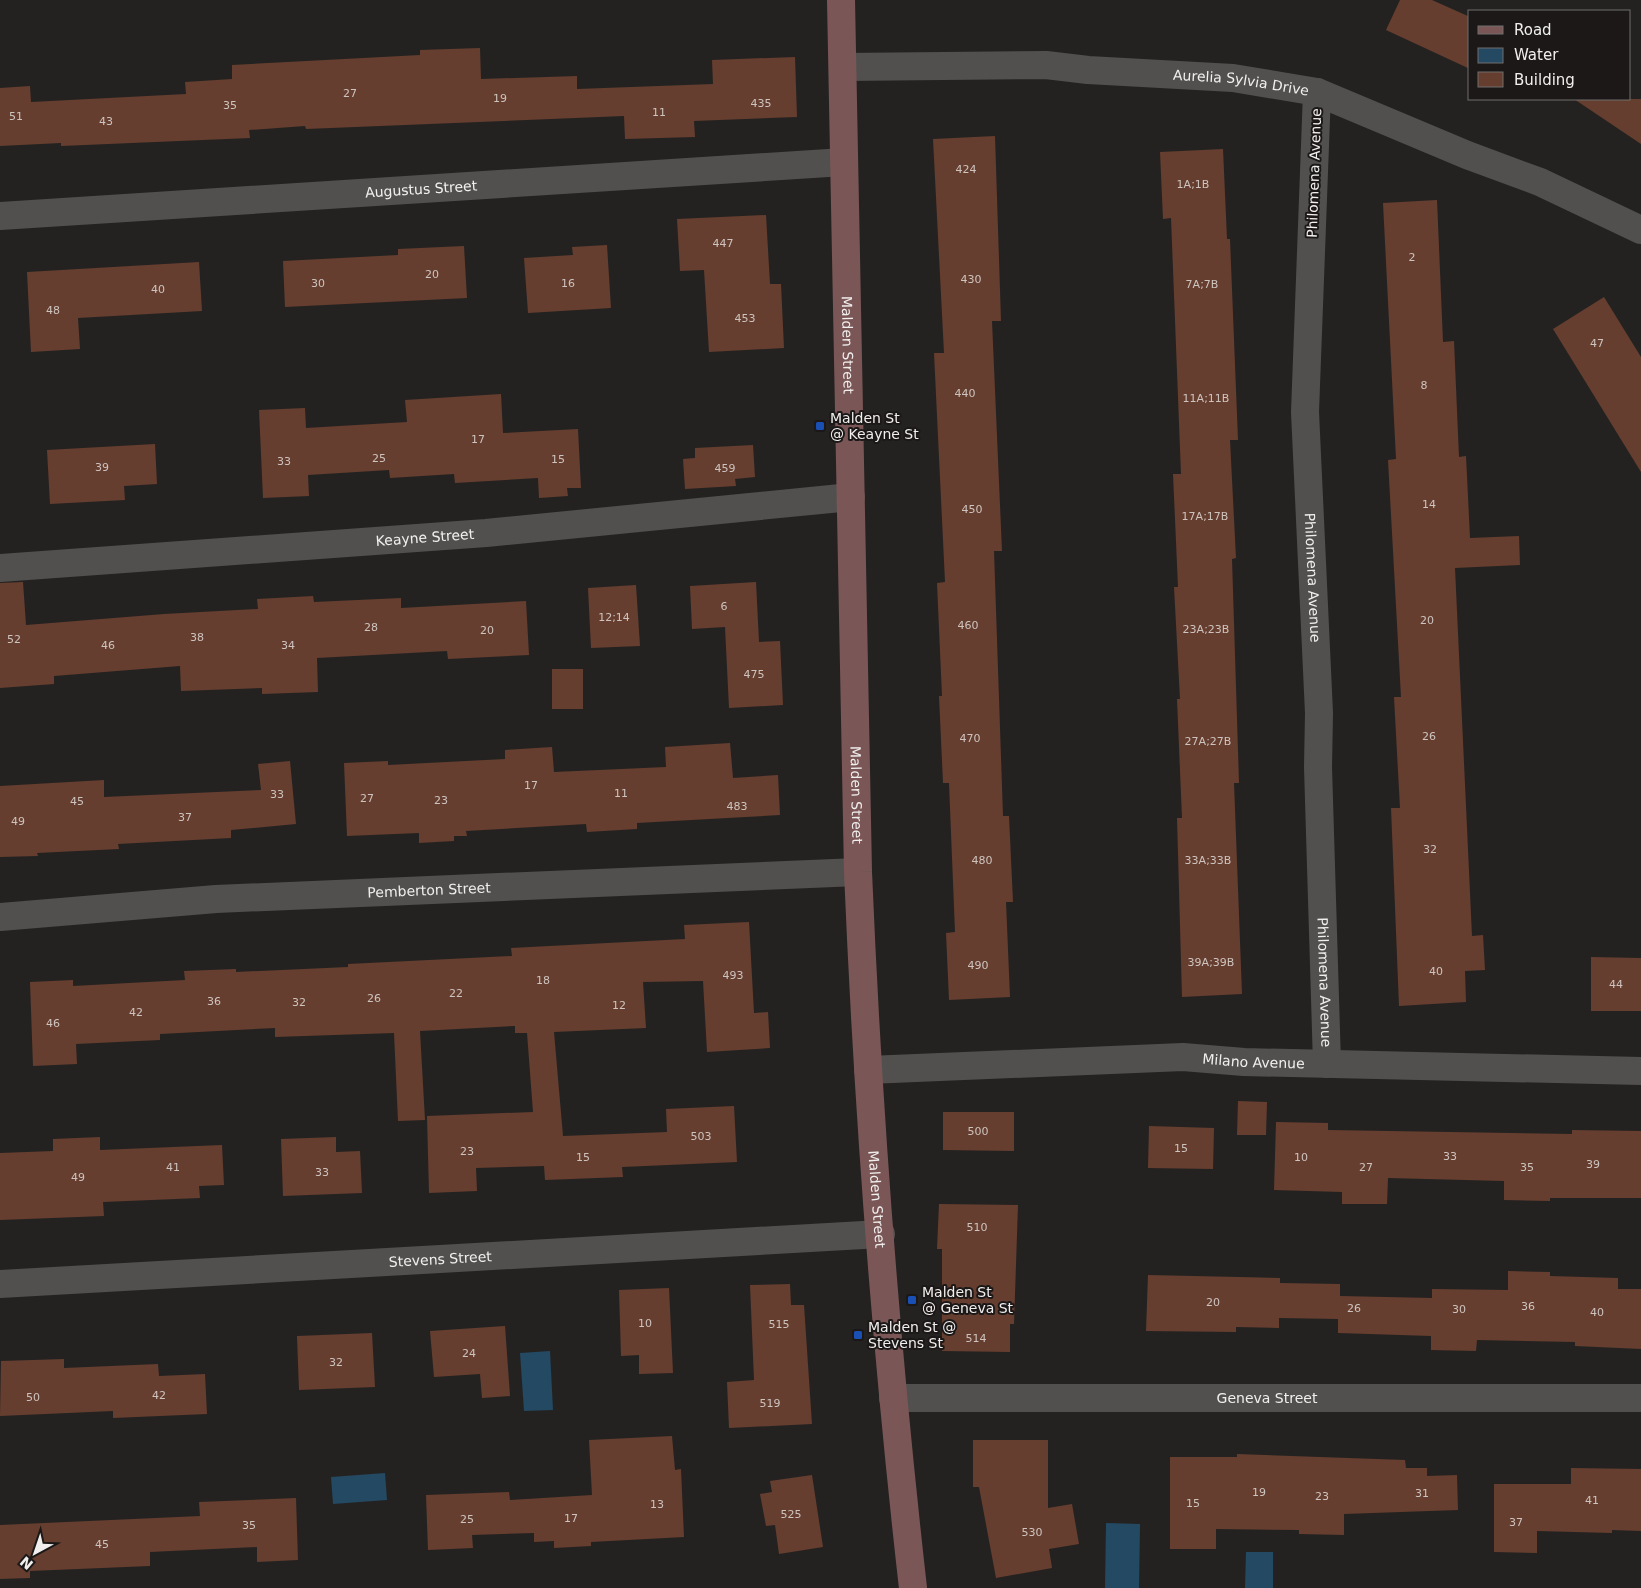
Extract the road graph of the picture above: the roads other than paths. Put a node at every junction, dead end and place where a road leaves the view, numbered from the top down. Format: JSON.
{"nodes":[{"id":1,"x":841,"y":0,"type":"edge"},
{"id":2,"x":843,"y":67,"type":"junction"},
{"id":3,"x":1317,"y":92,"type":"junction"},
{"id":4,"x":844,"y":162,"type":"junction"},
{"id":5,"x":0,"y":216,"type":"edge"},
{"id":6,"x":1641,"y":230,"type":"edge"},
{"id":7,"x":851,"y":498,"type":"junction"},
{"id":8,"x":0,"y":568,"type":"edge"},
{"id":9,"x":858,"y":872,"type":"junction"},
{"id":10,"x":0,"y":917,"type":"edge"},
{"id":11,"x":1328,"y":1064,"type":"junction"},
{"id":12,"x":868,"y":1070,"type":"junction"},
{"id":13,"x":1641,"y":1071,"type":"edge"},
{"id":14,"x":881,"y":1234,"type":"junction"},
{"id":15,"x":0,"y":1284,"type":"edge"},
{"id":16,"x":893,"y":1398,"type":"junction"},
{"id":17,"x":1641,"y":1398,"type":"edge"},
{"id":18,"x":914,"y":1588,"type":"edge"}],
"edges":[{"from":1,"to":2,"type":"street","name":"Malden Street"},
{"from":2,"to":3,"type":"street","name":"Aurelia Sylvia Drive"},
{"from":2,"to":4,"type":"street","name":"Malden Street"},
{"from":3,"to":6,"type":"street","name":"Aurelia Sylvia Drive"},
{"from":3,"to":11,"type":"street","name":"Philomena Avenue"},
{"from":4,"to":5,"type":"street","name":"Augustus Street"},
{"from":4,"to":7,"type":"street","name":"Malden Street"},
{"from":7,"to":8,"type":"street","name":"Keayne Street"},
{"from":7,"to":9,"type":"street","name":"Malden Street"},
{"from":9,"to":10,"type":"street","name":"Pemberton Street"},
{"from":9,"to":12,"type":"street","name":"Malden Street"},
{"from":11,"to":12,"type":"street","name":"Milano Avenue"},
{"from":11,"to":13,"type":"street","name":"Milano Avenue"},
{"from":12,"to":14,"type":"street","name":"Malden Street"},
{"from":14,"to":15,"type":"street","name":"Stevens Street"},
{"from":14,"to":16,"type":"street","name":"Malden Street"},
{"from":16,"to":17,"type":"street","name":"Geneva Street"},
{"from":16,"to":18,"type":"street","name":"Malden Street"}]}
